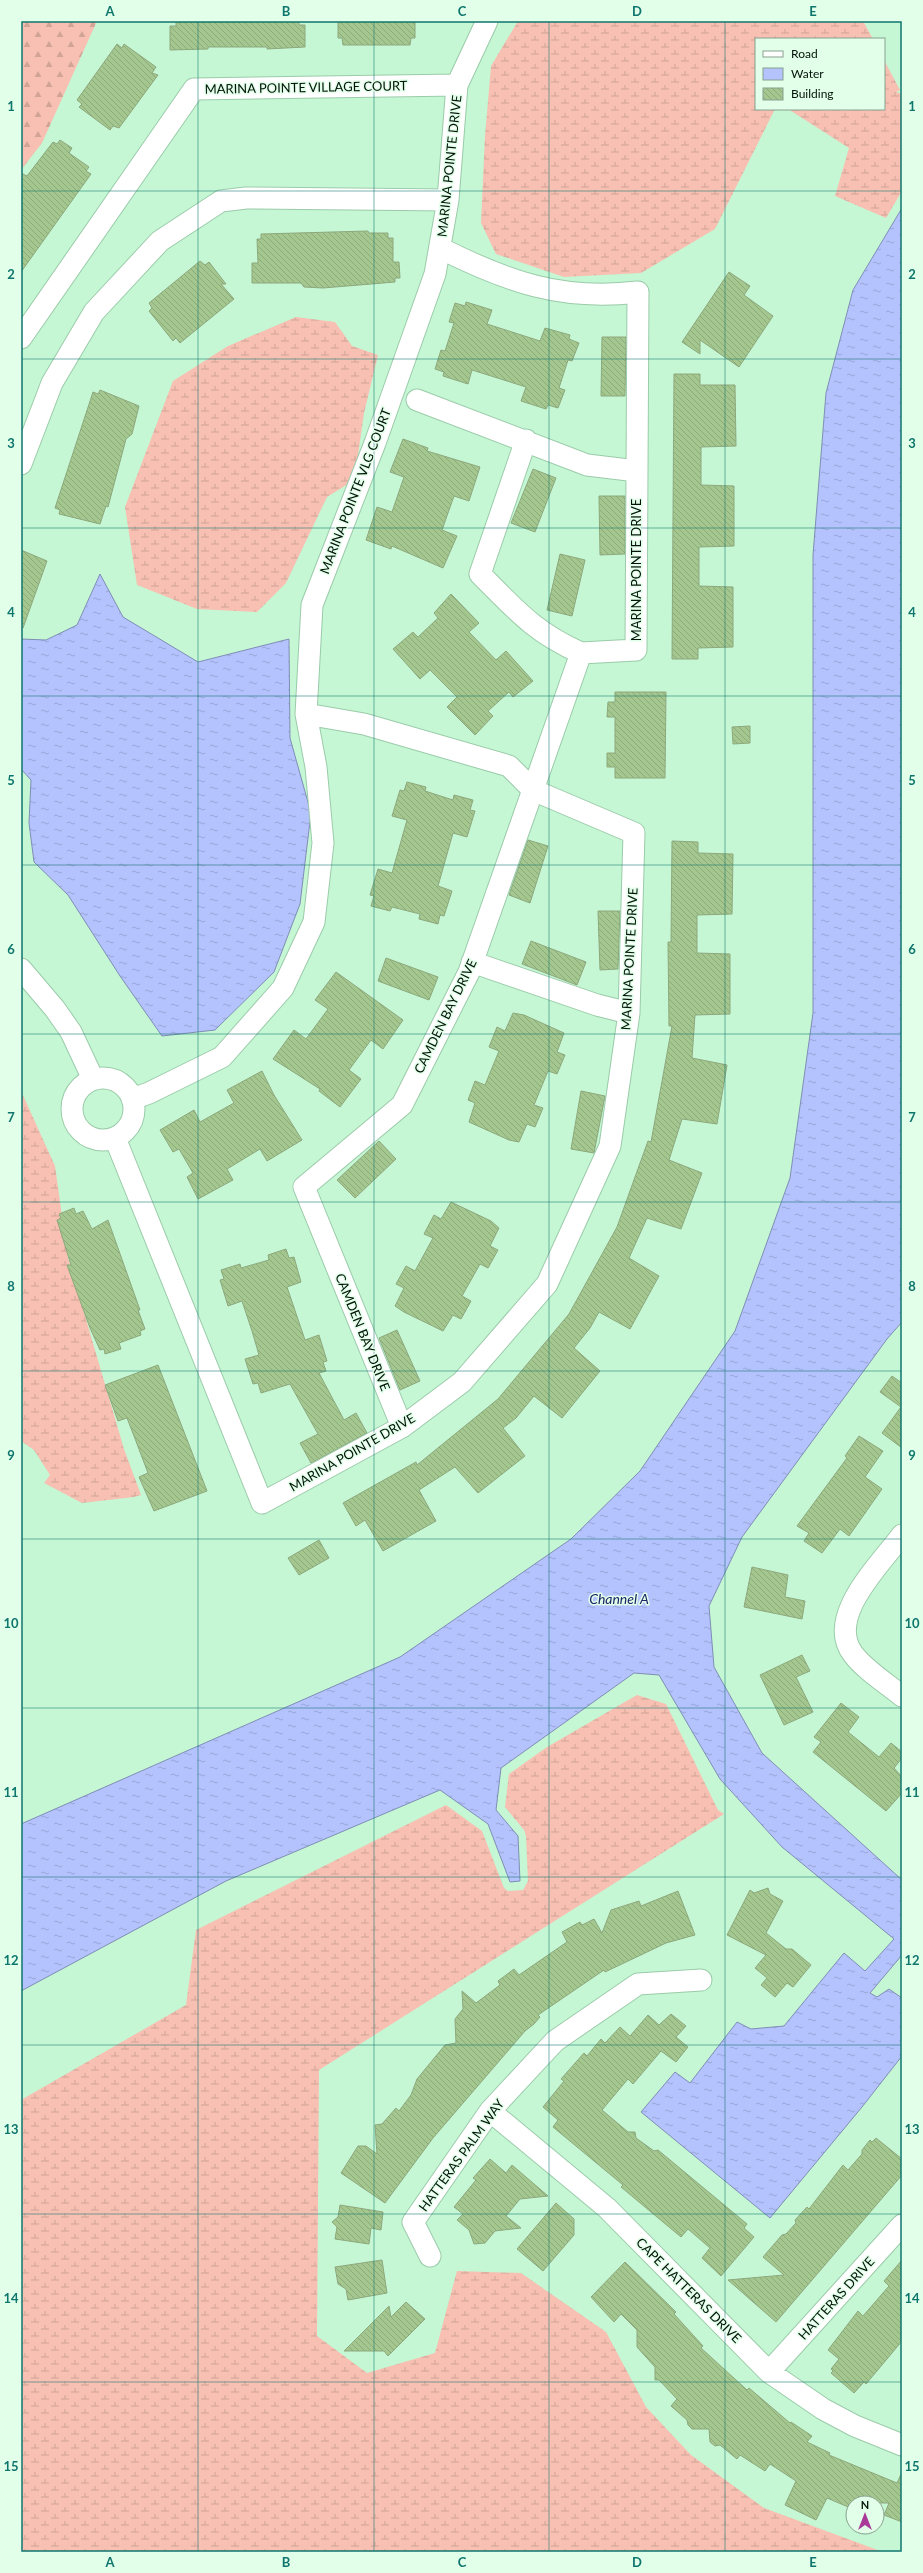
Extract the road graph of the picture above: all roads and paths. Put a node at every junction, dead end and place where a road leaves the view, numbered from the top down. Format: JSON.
{"nodes":[{"id":1,"x":487,"y":21,"type":"edge"},
{"id":2,"x":457,"y":85,"type":"junction"},
{"id":3,"x":448,"y":200,"type":"junction"},
{"id":4,"x":440,"y":248,"type":"junction"},
{"id":5,"x":435,"y":274,"type":"joint"},
{"id":6,"x":21,"y":338,"type":"edge"},
{"id":7,"x":417,"y":400,"type":"dead end"},
{"id":8,"x":526,"y":440,"type":"junction"},
{"id":9,"x":21,"y":464,"type":"edge"},
{"id":10,"x":637,"y":471,"type":"junction"},
{"id":11,"x":581,"y":653,"type":"junction"},
{"id":12,"x":306,"y":714,"type":"junction"},
{"id":13,"x":533,"y":790,"type":"junction"},
{"id":14,"x":472,"y":962,"type":"junction"},
{"id":15,"x":21,"y":969,"type":"edge"},
{"id":16,"x":629,"y":1013,"type":"junction"},
{"id":17,"x":93,"y":1079,"type":"junction"},
{"id":18,"x":132,"y":1099,"type":"junction"},
{"id":19,"x":115,"y":1138,"type":"junction"},
{"id":20,"x":402,"y":1427,"type":"junction"},
{"id":21,"x":902,"y":1535,"type":"edge"},
{"id":22,"x":902,"y":1696,"type":"edge"},
{"id":23,"x":701,"y":1980,"type":"dead end"},
{"id":24,"x":490,"y":2111,"type":"junction"},
{"id":25,"x":902,"y":2225,"type":"edge"},
{"id":26,"x":430,"y":2256,"type":"dead end"},
{"id":27,"x":769,"y":2372,"type":"junction"},
{"id":28,"x":902,"y":2445,"type":"edge"}],
"edges":[{"from":1,"to":2,"type":"street"},
{"from":2,"to":3,"type":"street","name":"MARINA POINTE DRIVE"},
{"from":2,"to":6,"type":"street","name":"MARINA POINTE VILLAGE COURT"},
{"from":3,"to":4,"type":"street","name":"MARINA POINTE DRIVE"},
{"from":3,"to":9,"type":"street"},
{"from":4,"to":5,"type":"street","name":"MARINA POINTE DRIVE"},
{"from":4,"to":10,"type":"street","name":"MARINA POINTE DRIVE"},
{"from":5,"to":12,"type":"street","name":"MARINA POINTE VLG COURT"},
{"from":7,"to":8,"type":"street"},
{"from":8,"to":10,"type":"street"},
{"from":8,"to":11,"type":"street"},
{"from":10,"to":11,"type":"street","name":"MARINA POINTE DRIVE"},
{"from":11,"to":13,"type":"street"},
{"from":12,"to":13,"type":"street"},
{"from":12,"to":18,"type":"street"},
{"from":13,"to":14,"type":"street","name":"CAMDEN BAY DRIVE"},
{"from":13,"to":16,"type":"street","name":"MARINA POINTE DRIVE"},
{"from":14,"to":16,"type":"street"},
{"from":14,"to":20,"type":"street","name":"CAMDEN BAY DRIVE"},
{"from":15,"to":17,"type":"street"},
{"from":16,"to":20,"type":"street","name":"MARINA POINTE DRIVE"},
{"from":17,"to":18,"type":"street"},
{"from":17,"to":19,"type":"street"},
{"from":18,"to":19,"type":"street"},
{"from":19,"to":20,"type":"street","name":"MARINA POINTE DRIVE"},
{"from":21,"to":22,"type":"street"},
{"from":23,"to":24,"type":"street","name":"HATTERAS PALM WAY"},
{"from":24,"to":26,"type":"street","name":"HATTERAS PALM WAY"},
{"from":24,"to":27,"type":"street","name":"CAPE HATTERAS DRIVE"},
{"from":25,"to":27,"type":"street","name":"HATTERAS DRIVE"},
{"from":27,"to":28,"type":"street","name":"CAPE HATTERAS DRIVE"}]}
